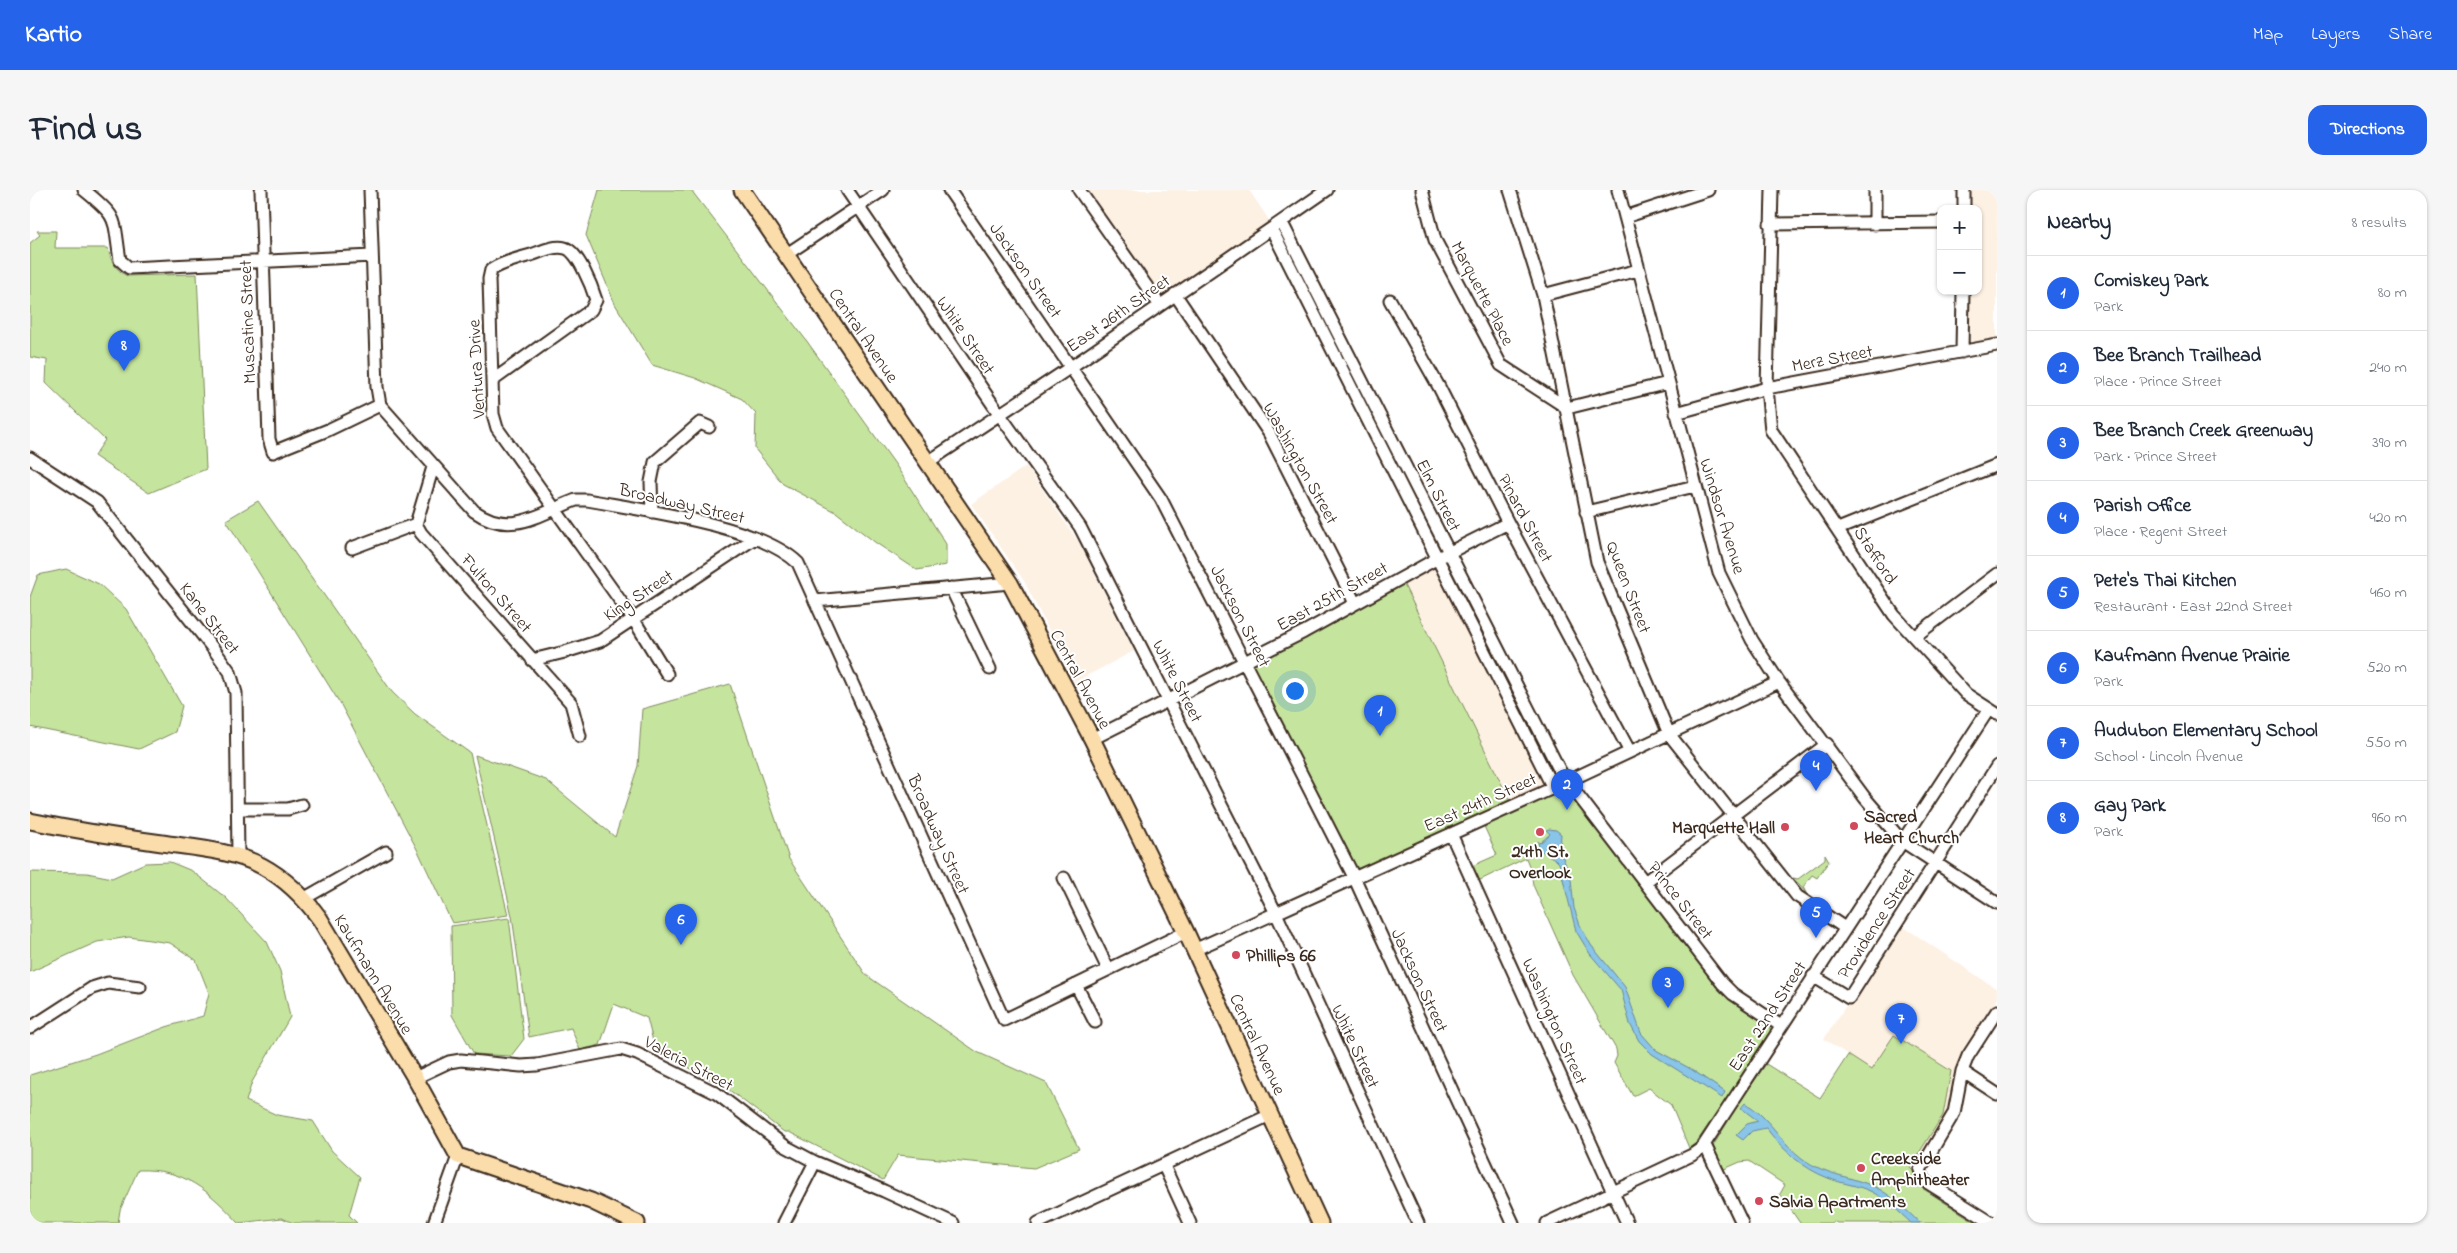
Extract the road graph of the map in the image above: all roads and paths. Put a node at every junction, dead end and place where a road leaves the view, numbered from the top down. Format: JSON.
{"nodes":[{"id":1,"x":84,"y":190,"type":"edge"},
{"id":2,"x":261,"y":190,"type":"edge"},
{"id":3,"x":370,"y":190,"type":"edge"},
{"id":4,"x":742,"y":190,"type":"edge"},
{"id":5,"x":847,"y":190,"type":"edge"},
{"id":6,"x":883,"y":190,"type":"edge"},
{"id":7,"x":949,"y":190,"type":"edge"},
{"id":8,"x":1079,"y":190,"type":"edge"},
{"id":9,"x":1328,"y":190,"type":"edge"},
{"id":10,"x":1422,"y":190,"type":"edge"},
{"id":11,"x":1510,"y":190,"type":"edge"},
{"id":12,"x":1618,"y":190,"type":"edge"},
{"id":13,"x":1708,"y":190,"type":"edge"},
{"id":14,"x":1772,"y":190,"type":"edge"},
{"id":15,"x":1875,"y":190,"type":"edge"},
{"id":16,"x":1964,"y":190,"type":"edge"},
{"id":17,"x":1964,"y":205,"type":"edge"},
{"id":18,"x":858,"y":207,"type":"junction"},
{"id":19,"x":1625,"y":217,"type":"junction"},
{"id":20,"x":1282,"y":222,"type":"junction"},
{"id":21,"x":1937,"y":222,"type":"edge"},
{"id":22,"x":1770,"y":224,"type":"junction"},
{"id":23,"x":1875,"y":224,"type":"junction"},
{"id":24,"x":1272,"y":230,"type":"junction"},
{"id":25,"x":787,"y":254,"type":"junction"},
{"id":26,"x":372,"y":256,"type":"junction"},
{"id":27,"x":262,"y":262,"type":"junction"},
{"id":28,"x":1638,"y":270,"type":"junction"},
{"id":29,"x":1175,"y":294,"type":"junction"},
{"id":30,"x":1543,"y":295,"type":"junction"},
{"id":31,"x":1963,"y":295,"type":"edge"},
{"id":32,"x":1390,"y":300,"type":"dead end"},
{"id":33,"x":1159,"y":304,"type":"junction"},
{"id":34,"x":1997,"y":345,"type":"edge"},
{"id":35,"x":1962,"y":352,"type":"junction"},
{"id":36,"x":1071,"y":367,"type":"junction"},
{"id":37,"x":492,"y":381,"type":"junction"},
{"id":38,"x":1668,"y":383,"type":"junction"},
{"id":39,"x":1767,"y":388,"type":"junction"},
{"id":40,"x":380,"y":406,"type":"junction"},
{"id":41,"x":1567,"y":408,"type":"junction"},
{"id":42,"x":1676,"y":413,"type":"junction"},
{"id":43,"x":1000,"y":415,"type":"junction"},
{"id":44,"x":709,"y":427,"type":"dead end"},
{"id":45,"x":30,"y":458,"type":"edge"},
{"id":46,"x":928,"y":462,"type":"junction"},
{"id":47,"x":1997,"y":465,"type":"edge"},
{"id":48,"x":433,"y":467,"type":"junction"},
{"id":49,"x":1695,"y":486,"type":"junction"},
{"id":50,"x":554,"y":508,"type":"junction"},
{"id":51,"x":652,"y":512,"type":"junction"},
{"id":52,"x":1586,"y":512,"type":"junction"},
{"id":53,"x":1508,"y":523,"type":"junction"},
{"id":54,"x":416,"y":524,"type":"junction"},
{"id":55,"x":1838,"y":529,"type":"junction"},
{"id":56,"x":755,"y":538,"type":"junction"},
{"id":57,"x":352,"y":548,"type":"dead end"},
{"id":58,"x":1443,"y":556,"type":"junction"},
{"id":59,"x":1997,"y":574,"type":"edge"},
{"id":60,"x":1010,"y":583,"type":"junction"},
{"id":61,"x":951,"y":588,"type":"junction"},
{"id":62,"x":815,"y":601,"type":"junction"},
{"id":63,"x":1355,"y":603,"type":"junction"},
{"id":64,"x":634,"y":620,"type":"junction"},
{"id":65,"x":1914,"y":637,"type":"junction"},
{"id":66,"x":532,"y":660,"type":"junction"},
{"id":67,"x":1245,"y":662,"type":"junction"},
{"id":68,"x":990,"y":669,"type":"dead end"},
{"id":69,"x":667,"y":674,"type":"dead end"},
{"id":70,"x":1779,"y":682,"type":"junction"},
{"id":71,"x":1168,"y":700,"type":"junction"},
{"id":72,"x":1995,"y":712,"type":"edge"},
{"id":73,"x":1669,"y":734,"type":"junction"},
{"id":74,"x":580,"y":736,"type":"dead end"},
{"id":75,"x":1092,"y":739,"type":"junction"},
{"id":76,"x":1826,"y":744,"type":"junction"},
{"id":77,"x":1630,"y":752,"type":"junction"},
{"id":78,"x":1997,"y":766,"type":"edge"},
{"id":79,"x":1567,"y":782,"type":"junction"},
{"id":80,"x":1553,"y":788,"type":"junction"},
{"id":81,"x":302,"y":805,"type":"dead end"},
{"id":82,"x":238,"y":810,"type":"junction"},
{"id":83,"x":1734,"y":815,"type":"junction"},
{"id":84,"x":30,"y":821,"type":"edge"},
{"id":85,"x":1451,"y":834,"type":"junction"},
{"id":86,"x":1902,"y":841,"type":"junction"},
{"id":87,"x":386,"y":852,"type":"dead end"},
{"id":88,"x":238,"y":857,"type":"junction"},
{"id":89,"x":1935,"y":864,"type":"junction"},
{"id":90,"x":1354,"y":877,"type":"junction"},
{"id":91,"x":1064,"y":878,"type":"dead end"},
{"id":92,"x":1644,"y":882,"type":"junction"},
{"id":93,"x":305,"y":898,"type":"junction"},
{"id":94,"x":1997,"y":903,"type":"edge"},
{"id":95,"x":1276,"y":913,"type":"junction"},
{"id":96,"x":1845,"y":928,"type":"junction"},
{"id":97,"x":1186,"y":932,"type":"junction"},
{"id":98,"x":1194,"y":950,"type":"junction"},
{"id":99,"x":1108,"y":969,"type":"junction"},
{"id":100,"x":1813,"y":976,"type":"junction"},
{"id":101,"x":1076,"y":985,"type":"junction"},
{"id":102,"x":140,"y":987,"type":"dead end"},
{"id":103,"x":1997,"y":1011,"type":"edge"},
{"id":104,"x":1095,"y":1022,"type":"dead end"},
{"id":105,"x":1781,"y":1026,"type":"junction"},
{"id":106,"x":30,"y":1028,"type":"edge"},
{"id":107,"x":1962,"y":1071,"type":"junction"},
{"id":108,"x":415,"y":1078,"type":"junction"},
{"id":109,"x":1997,"y":1094,"type":"edge"},
{"id":110,"x":1270,"y":1115,"type":"junction"},
{"id":111,"x":1705,"y":1144,"type":"junction"},
{"id":112,"x":458,"y":1156,"type":"junction"},
{"id":113,"x":815,"y":1162,"type":"junction"},
{"id":114,"x":1164,"y":1166,"type":"junction"},
{"id":115,"x":1613,"y":1191,"type":"junction"},
{"id":116,"x":434,"y":1223,"type":"edge"},
{"id":117,"x":637,"y":1223,"type":"edge"},
{"id":118,"x":784,"y":1223,"type":"edge"},
{"id":119,"x":953,"y":1223,"type":"edge"},
{"id":120,"x":1038,"y":1223,"type":"edge"},
{"id":121,"x":1190,"y":1223,"type":"edge"},
{"id":122,"x":1320,"y":1223,"type":"edge"},
{"id":123,"x":1418,"y":1223,"type":"edge"},
{"id":124,"x":1512,"y":1223,"type":"edge"},
{"id":125,"x":1547,"y":1223,"type":"edge"},
{"id":126,"x":1627,"y":1223,"type":"edge"},
{"id":127,"x":1742,"y":1223,"type":"edge"},
{"id":128,"x":1992,"y":1223,"type":"edge"}],
"edges":[{"from":1,"to":27,"type":"street"},
{"from":2,"to":27,"type":"street","name":"Muscatine Street"},
{"from":3,"to":26,"type":"street"},
{"from":4,"to":25,"type":"main road","name":"Central Avenue"},
{"from":5,"to":18,"type":"street","name":"White Street"},
{"from":6,"to":18,"type":"street"},
{"from":7,"to":36,"type":"street","name":"Jackson Street"},
{"from":8,"to":33,"type":"street"},
{"from":9,"to":20,"type":"street","name":"East 26th Street"},
{"from":10,"to":41,"type":"street","name":"Marquette Place"},
{"from":11,"to":30,"type":"street","name":"Queen Street"},
{"from":12,"to":19,"type":"street","name":"Windsor Avenue"},
{"from":13,"to":19,"type":"street"},
{"from":14,"to":22,"type":"street","name":"Stafford"},
{"from":15,"to":23,"type":"street"},
{"from":16,"to":17,"type":"street"},
{"from":18,"to":25,"type":"street"},
{"from":18,"to":43,"type":"street","name":"White Street"},
{"from":19,"to":28,"type":"street","name":"Windsor Avenue"},
{"from":20,"to":24,"type":"street","name":"East 26th Street"},
{"from":20,"to":58,"type":"street","name":"Elm Street"},
{"from":21,"to":23,"type":"street"},
{"from":22,"to":23,"type":"street"},
{"from":22,"to":39,"type":"street","name":"Stafford"},
{"from":24,"to":29,"type":"street","name":"East 26th Street"},
{"from":24,"to":58,"type":"street","name":"Elm Street"},
{"from":25,"to":46,"type":"main road","name":"Central Avenue"},
{"from":26,"to":27,"type":"street"},
{"from":26,"to":40,"type":"street"},
{"from":27,"to":40,"type":"street","name":"Muscatine Street"},
{"from":28,"to":30,"type":"street"},
{"from":28,"to":38,"type":"street","name":"Windsor Avenue"},
{"from":29,"to":33,"type":"street","name":"East 26th Street"},
{"from":29,"to":63,"type":"street","name":"Washington Street"},
{"from":30,"to":41,"type":"street","name":"Queen Street"},
{"from":31,"to":35,"type":"street"},
{"from":32,"to":53,"type":"street","name":"Pinard Street"},
{"from":33,"to":36,"type":"street","name":"East 26th Street"},
{"from":34,"to":35,"type":"street","name":"Merz Street"},
{"from":35,"to":39,"type":"street","name":"Merz Street"},
{"from":36,"to":43,"type":"street","name":"East 26th Street"},
{"from":36,"to":67,"type":"street","name":"Jackson Street"},
{"from":37,"to":37,"type":"street","name":"Ventura Drive"},
{"from":37,"to":50,"type":"street","name":"Ventura Drive"},
{"from":38,"to":41,"type":"street"},
{"from":38,"to":42,"type":"street","name":"Windsor Avenue"},
{"from":39,"to":42,"type":"street","name":"Merz Street"},
{"from":39,"to":55,"type":"street","name":"Stafford"},
{"from":40,"to":48,"type":"street","name":"Broadway Street"},
{"from":41,"to":52,"type":"street","name":"Queen Street"},
{"from":42,"to":49,"type":"street","name":"Windsor Avenue"},
{"from":43,"to":46,"type":"street","name":"East 26th Street"},
{"from":43,"to":71,"type":"street","name":"White Street"},
{"from":44,"to":51,"type":"street"},
{"from":45,"to":82,"type":"street","name":"Kane Street"},
{"from":46,"to":60,"type":"main road","name":"Central Avenue"},
{"from":47,"to":55,"type":"street"},
{"from":48,"to":50,"type":"street","name":"Broadway Street"},
{"from":48,"to":54,"type":"street"},
{"from":49,"to":52,"type":"street"},
{"from":49,"to":70,"type":"street","name":"Windsor Avenue"},
{"from":50,"to":51,"type":"street","name":"Broadway Street"},
{"from":50,"to":64,"type":"street","name":"Ventura Drive"},
{"from":51,"to":56,"type":"street","name":"Broadway Street"},
{"from":52,"to":73,"type":"street","name":"Queen Street"},
{"from":53,"to":58,"type":"street","name":"East 25th Street"},
{"from":53,"to":77,"type":"street","name":"Pinard Street"},
{"from":54,"to":57,"type":"street"},
{"from":54,"to":66,"type":"street","name":"Fulton Street"},
{"from":55,"to":65,"type":"street","name":"Stafford"},
{"from":56,"to":62,"type":"street","name":"Broadway Street"},
{"from":56,"to":64,"type":"street","name":"King Street"},
{"from":58,"to":63,"type":"street","name":"East 25th Street"},
{"from":58,"to":79,"type":"street","name":"Elm Street"},
{"from":58,"to":80,"type":"street","name":"Elm Street"},
{"from":59,"to":65,"type":"street"},
{"from":60,"to":61,"type":"street"},
{"from":60,"to":75,"type":"main road","name":"Central Avenue"},
{"from":61,"to":62,"type":"street"},
{"from":61,"to":68,"type":"street"},
{"from":62,"to":101,"type":"street","name":"Broadway Street"},
{"from":63,"to":67,"type":"street","name":"East 25th Street"},
{"from":64,"to":66,"type":"street","name":"King Street"},
{"from":64,"to":69,"type":"street","name":"Ventura Drive"},
{"from":65,"to":72,"type":"street","name":"Stafford"},
{"from":66,"to":74,"type":"street","name":"Fulton Street"},
{"from":67,"to":71,"type":"street","name":"East 25th Street"},
{"from":67,"to":90,"type":"street","name":"Jackson Street"},
{"from":70,"to":73,"type":"street","name":"East 24th Street"},
{"from":70,"to":76,"type":"street","name":"Windsor Avenue"},
{"from":71,"to":75,"type":"street","name":"East 25th Street"},
{"from":71,"to":95,"type":"street","name":"White Street"},
{"from":72,"to":86,"type":"street","name":"East 22nd Street"},
{"from":73,"to":77,"type":"street","name":"East 24th Street"},
{"from":73,"to":83,"type":"street","name":"Queen Street"},
{"from":75,"to":97,"type":"main road","name":"Central Avenue"},
{"from":76,"to":83,"type":"street"},
{"from":76,"to":86,"type":"street","name":"Windsor Avenue"},
{"from":77,"to":79,"type":"street","name":"East 24th Street"},
{"from":78,"to":89,"type":"street","name":"Providence Street"},
{"from":79,"to":80,"type":"street","name":"East 24th Street"},
{"from":79,"to":92,"type":"street","name":"Prince Street"},
{"from":80,"to":85,"type":"street","name":"East 24th Street"},
{"from":81,"to":82,"type":"street"},
{"from":82,"to":88,"type":"street","name":"Kane Street"},
{"from":83,"to":92,"type":"street"},
{"from":83,"to":96,"type":"street","name":"Queen Street"},
{"from":84,"to":88,"type":"main road","name":"Kaufmann Avenue"},
{"from":85,"to":90,"type":"street","name":"East 24th Street"},
{"from":85,"to":115,"type":"street","name":"Washington Street"},
{"from":86,"to":89,"type":"street","name":"Windsor Avenue"},
{"from":86,"to":96,"type":"street","name":"East 22nd Street"},
{"from":87,"to":93,"type":"street"},
{"from":88,"to":93,"type":"main road","name":"Kaufmann Avenue"},
{"from":89,"to":94,"type":"street","name":"Windsor Avenue"},
{"from":89,"to":100,"type":"street","name":"Providence Street"},
{"from":90,"to":95,"type":"street","name":"East 24th Street"},
{"from":90,"to":124,"type":"street","name":"Jackson Street"},
{"from":91,"to":99,"type":"street"},
{"from":92,"to":105,"type":"street","name":"Prince Street"},
{"from":93,"to":108,"type":"main road","name":"Kaufmann Avenue"},
{"from":95,"to":98,"type":"street","name":"East 24th Street"},
{"from":95,"to":123,"type":"street","name":"White Street"},
{"from":96,"to":100,"type":"street","name":"East 22nd Street"},
{"from":97,"to":98,"type":"main road","name":"Central Avenue"},
{"from":97,"to":99,"type":"street"},
{"from":98,"to":110,"type":"main road","name":"Central Avenue"},
{"from":99,"to":101,"type":"street"},
{"from":100,"to":105,"type":"street","name":"East 22nd Street"},
{"from":101,"to":104,"type":"street"},
{"from":102,"to":106,"type":"street"},
{"from":103,"to":107,"type":"street"},
{"from":105,"to":111,"type":"street","name":"East 22nd Street"},
{"from":107,"to":109,"type":"street"},
{"from":107,"to":128,"type":"street"},
{"from":108,"to":112,"type":"main road","name":"Kaufmann Avenue"},
{"from":108,"to":113,"type":"street","name":"Valeria Street"},
{"from":110,"to":114,"type":"street"},
{"from":110,"to":122,"type":"main road","name":"Central Avenue"},
{"from":111,"to":115,"type":"street","name":"East 22nd Street"},
{"from":111,"to":127,"type":"street"},
{"from":112,"to":116,"type":"street"},
{"from":112,"to":117,"type":"main road"},
{"from":113,"to":118,"type":"street"},
{"from":113,"to":119,"type":"street","name":"Valeria Street"},
{"from":114,"to":120,"type":"street"},
{"from":114,"to":121,"type":"street"},
{"from":115,"to":125,"type":"street","name":"East 22nd Street"},
{"from":115,"to":126,"type":"street","name":"Washington Street"}]}
